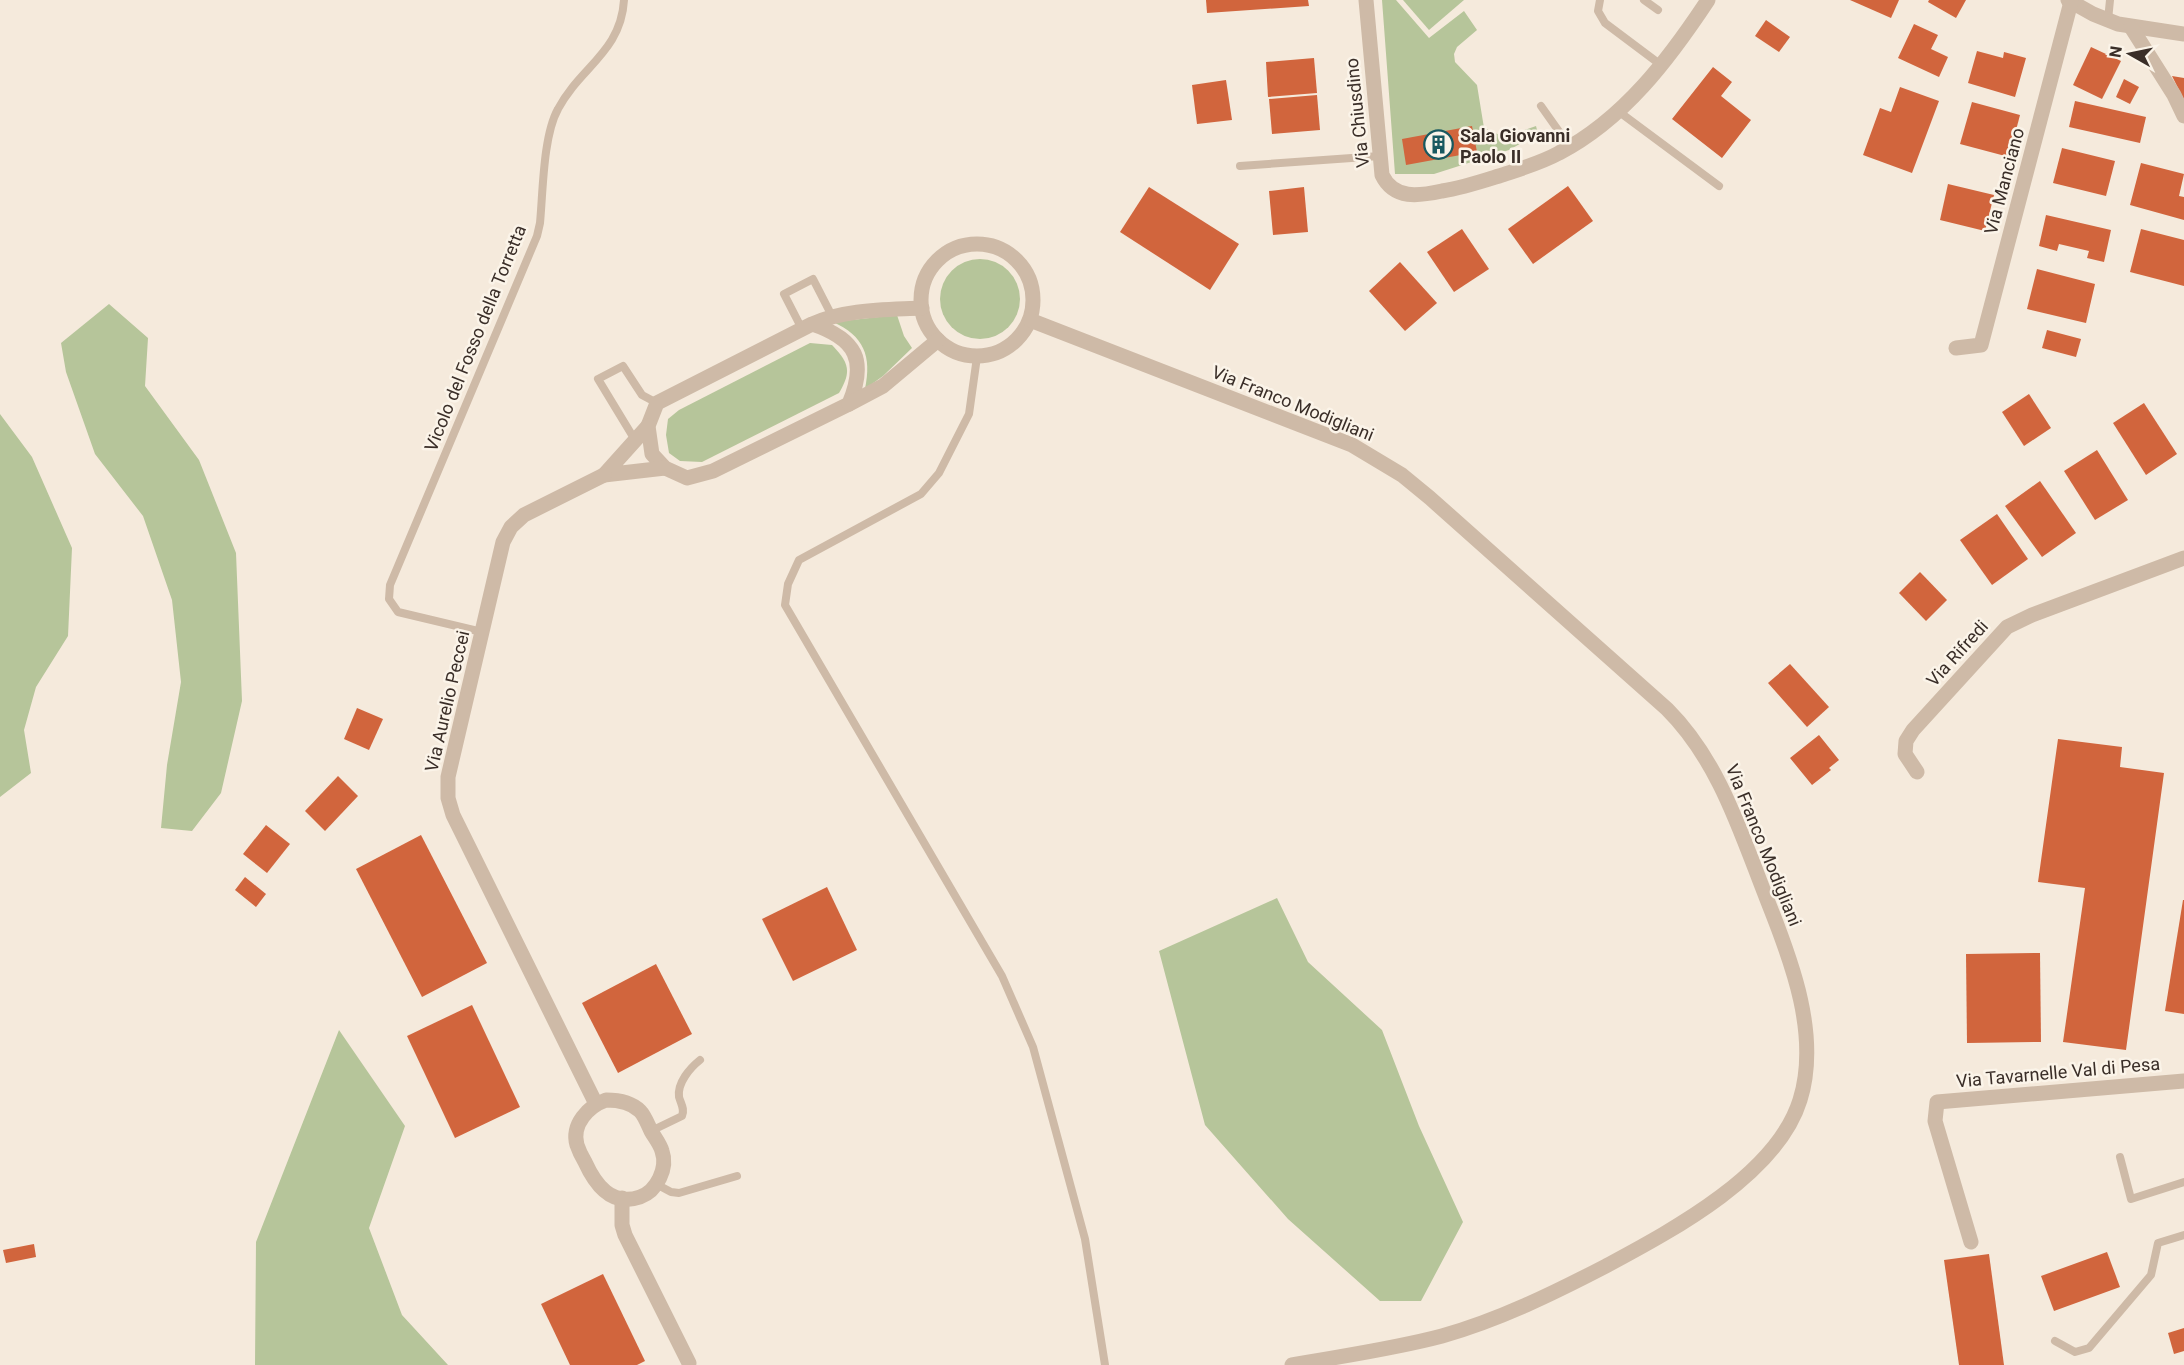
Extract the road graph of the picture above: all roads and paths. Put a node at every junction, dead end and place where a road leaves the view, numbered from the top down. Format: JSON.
{"nodes":[{"id":1,"x":624,"y":0,"type":"edge"},
{"id":2,"x":1366,"y":0,"type":"edge"},
{"id":3,"x":1600,"y":0,"type":"edge"},
{"id":4,"x":1644,"y":0,"type":"edge"},
{"id":5,"x":1708,"y":0,"type":"edge"},
{"id":6,"x":2110,"y":0,"type":"edge"},
{"id":7,"x":2069,"y":1,"type":"edge"},
{"id":8,"x":1658,"y":10,"type":"dead end"},
{"id":9,"x":2108,"y":20,"type":"junction"},
{"id":10,"x":2131,"y":27,"type":"junction"},
{"id":11,"x":2184,"y":34,"type":"edge"},
{"id":12,"x":1662,"y":65,"type":"junction"},
{"id":13,"x":1541,"y":106,"type":"dead end"},
{"id":14,"x":1618,"y":111,"type":"junction"},
{"id":15,"x":2184,"y":116,"type":"edge"},
{"id":16,"x":1570,"y":147,"type":"junction"},
{"id":17,"x":1380,"y":156,"type":"junction"},
{"id":18,"x":1240,"y":166,"type":"dead end"},
{"id":19,"x":1719,"y":186,"type":"dead end"},
{"id":20,"x":922,"y":308,"type":"junction"},
{"id":21,"x":832,"y":316,"type":"junction"},
{"id":22,"x":1030,"y":321,"type":"junction"},
{"id":23,"x":807,"y":326,"type":"junction"},
{"id":24,"x":938,"y":340,"type":"junction"},
{"id":25,"x":1956,"y":348,"type":"dead end"},
{"id":26,"x":977,"y":357,"type":"junction"},
{"id":27,"x":657,"y":403,"type":"junction"},
{"id":28,"x":849,"y":404,"type":"junction"},
{"id":29,"x":648,"y":426,"type":"junction"},
{"id":30,"x":635,"y":440,"type":"junction"},
{"id":31,"x":665,"y":468,"type":"junction"},
{"id":32,"x":604,"y":475,"type":"junction"},
{"id":33,"x":2184,"y":558,"type":"edge"},
{"id":34,"x":482,"y":633,"type":"junction"},
{"id":35,"x":1917,"y":772,"type":"dead end"},
{"id":36,"x":700,"y":1060,"type":"dead end"},
{"id":37,"x":2184,"y":1081,"type":"edge"},
{"id":38,"x":596,"y":1104,"type":"junction"},
{"id":39,"x":651,"y":1131,"type":"junction"},
{"id":40,"x":2120,"y":1157,"type":"dead end"},
{"id":41,"x":737,"y":1176,"type":"dead end"},
{"id":42,"x":2184,"y":1182,"type":"edge"},
{"id":43,"x":656,"y":1184,"type":"junction"},
{"id":44,"x":622,"y":1198,"type":"junction"},
{"id":45,"x":2184,"y":1235,"type":"edge"},
{"id":46,"x":1971,"y":1242,"type":"dead end"},
{"id":47,"x":2055,"y":1341,"type":"dead end"},
{"id":48,"x":689,"y":1363,"type":"dead end"},
{"id":49,"x":1105,"y":1365,"type":"edge"},
{"id":50,"x":1292,"y":1365,"type":"edge"}],
"edges":[{"from":1,"to":34,"type":"lane","name":"Vicolo del Fosso della Torretta"},
{"from":2,"to":17,"type":"street","name":"Via Chiusdino"},
{"from":3,"to":12,"type":"lane"},
{"from":4,"to":8,"type":"lane"},
{"from":5,"to":12,"type":"street","name":"Via Chiusdino"},
{"from":6,"to":9,"type":"lane"},
{"from":7,"to":9,"type":"street"},
{"from":7,"to":25,"type":"street","name":"Via Manciano"},
{"from":9,"to":10,"type":"street"},
{"from":10,"to":11,"type":"street"},
{"from":10,"to":15,"type":"street"},
{"from":12,"to":14,"type":"street","name":"Via Chiusdino"},
{"from":13,"to":16,"type":"lane"},
{"from":14,"to":16,"type":"street","name":"Via Chiusdino"},
{"from":14,"to":19,"type":"lane"},
{"from":16,"to":17,"type":"street","name":"Via Chiusdino"},
{"from":17,"to":18,"type":"lane"},
{"from":20,"to":21,"type":"street"},
{"from":20,"to":22,"type":"street"},
{"from":20,"to":24,"type":"street"},
{"from":21,"to":23,"type":"street"},
{"from":21,"to":23,"type":"lane"},
{"from":22,"to":26,"type":"street"},
{"from":22,"to":50,"type":"street","name":"Via Franco Modigliani"},
{"from":23,"to":27,"type":"street"},
{"from":23,"to":28,"type":"street"},
{"from":24,"to":26,"type":"street"},
{"from":24,"to":28,"type":"street"},
{"from":26,"to":49,"type":"lane"},
{"from":27,"to":29,"type":"street"},
{"from":27,"to":30,"type":"lane"},
{"from":28,"to":31,"type":"street"},
{"from":29,"to":30,"type":"street","name":"Via Aurelio Peccei"},
{"from":29,"to":31,"type":"street"},
{"from":30,"to":32,"type":"street","name":"Via Aurelio Peccei"},
{"from":31,"to":32,"type":"street","name":"Via Aurelio Peccei"},
{"from":32,"to":34,"type":"street","name":"Via Aurelio Peccei"},
{"from":33,"to":35,"type":"street","name":"Via Rifredi"},
{"from":34,"to":38,"type":"street","name":"Via Aurelio Peccei"},
{"from":36,"to":39,"type":"lane"},
{"from":37,"to":46,"type":"street","name":"Via Tavarnelle Val di Pesa"},
{"from":38,"to":39,"type":"street"},
{"from":38,"to":44,"type":"street"},
{"from":39,"to":43,"type":"street"},
{"from":40,"to":42,"type":"lane"},
{"from":41,"to":43,"type":"lane"},
{"from":43,"to":44,"type":"street"},
{"from":44,"to":48,"type":"street"},
{"from":45,"to":47,"type":"lane"}]}
